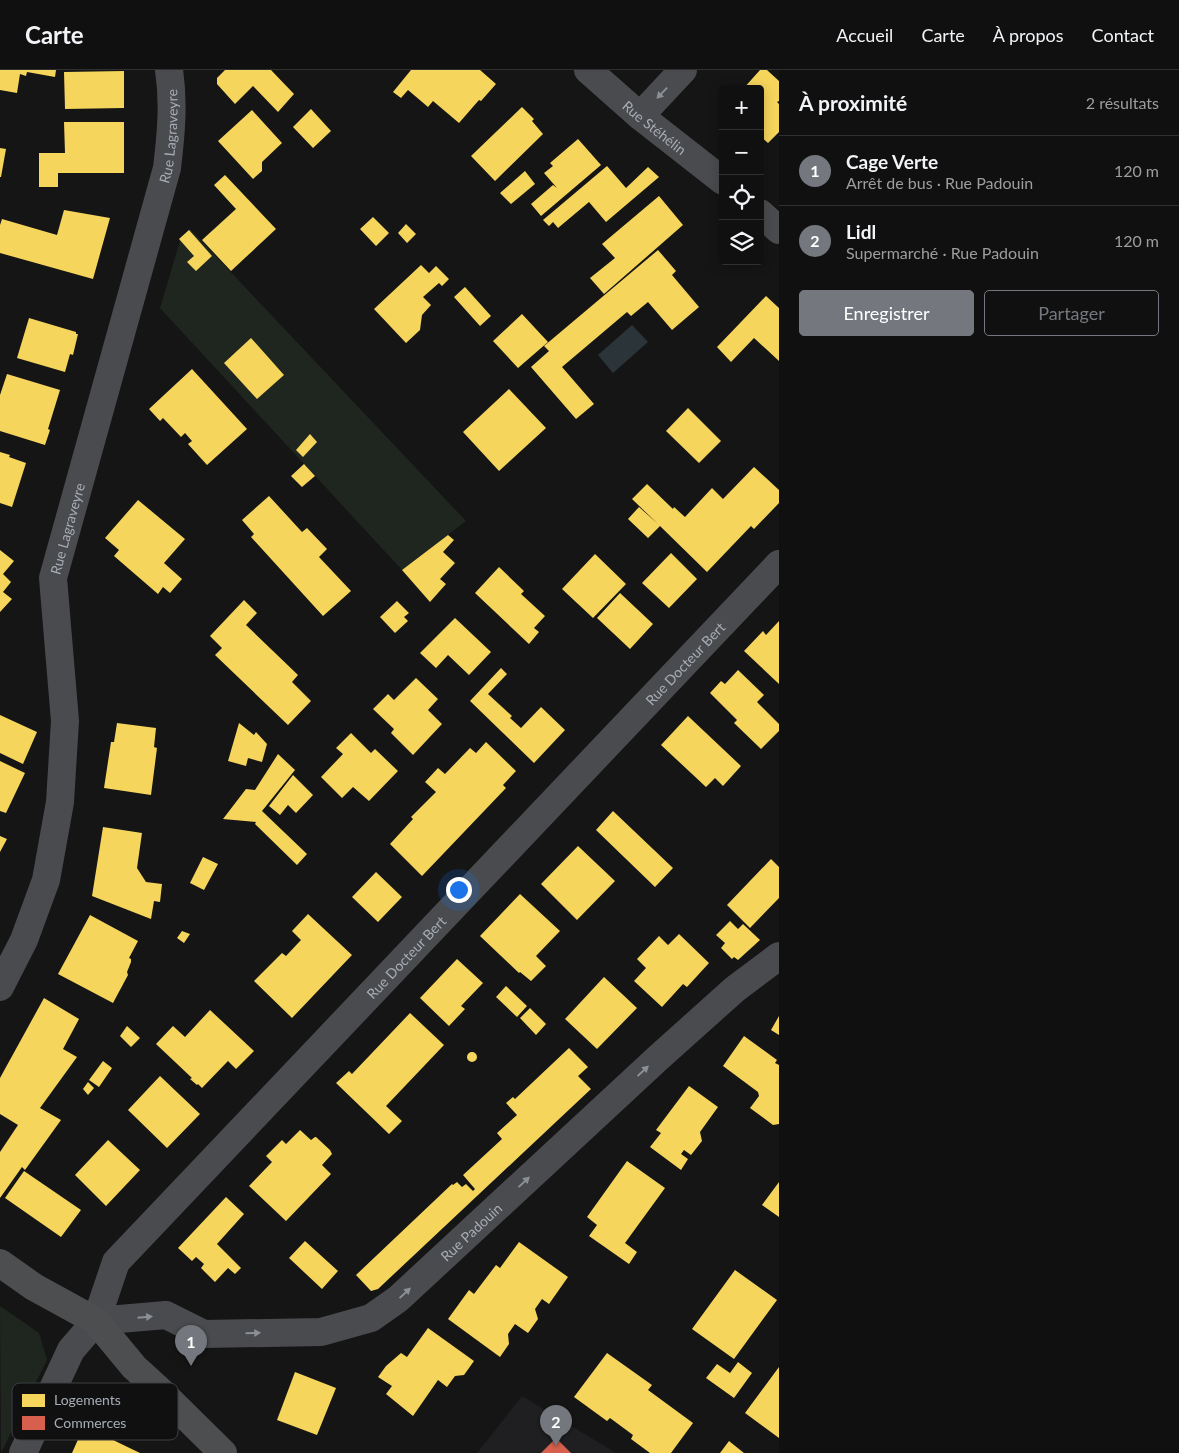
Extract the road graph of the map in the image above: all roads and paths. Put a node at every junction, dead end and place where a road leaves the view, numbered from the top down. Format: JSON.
{"nodes":[{"id":1,"x":169,"y":70,"type":"edge"},
{"id":2,"x":588,"y":70,"type":"edge"},
{"id":3,"x":683,"y":70,"type":"edge"},
{"id":4,"x":640,"y":116,"type":"junction"},
{"id":5,"x":719,"y":178,"type":"edge"},
{"id":6,"x":764,"y":217,"type":"edge"},
{"id":7,"x":779,"y":230,"type":"edge"},
{"id":8,"x":779,"y":564,"type":"edge"},
{"id":9,"x":779,"y":956,"type":"edge"},
{"id":10,"x":0,"y":987,"type":"edge"},
{"id":11,"x":0,"y":1262,"type":"edge"},
{"id":12,"x":96,"y":1321,"type":"junction"},
{"id":13,"x":56,"y":1383,"type":"edge"},
{"id":14,"x":152,"y":1383,"type":"edge"},
{"id":15,"x":178,"y":1409,"type":"edge"},
{"id":16,"x":29,"y":1440,"type":"edge"},
{"id":17,"x":23,"y":1453,"type":"edge"},
{"id":18,"x":223,"y":1453,"type":"edge"}],
"edges":[{"from":1,"to":10,"type":"street","name":"Rue Lagraveyre"},
{"from":2,"to":4,"type":"street","name":"Rue Stéhélin"},
{"from":3,"to":4,"type":"street","one_way":true},
{"from":4,"to":5,"type":"street","name":"Rue Stéhélin"},
{"from":6,"to":7,"type":"street"},
{"from":8,"to":12,"type":"street","name":"Rue Docteur Bert"},
{"from":12,"to":9,"type":"street","name":"Rue Padouin","one_way":true},
{"from":11,"to":12,"type":"main road"},
{"from":12,"to":13,"type":"street"},
{"from":12,"to":14,"type":"main road"},
{"from":15,"to":18,"type":"main road"},
{"from":16,"to":17,"type":"street"}]}
